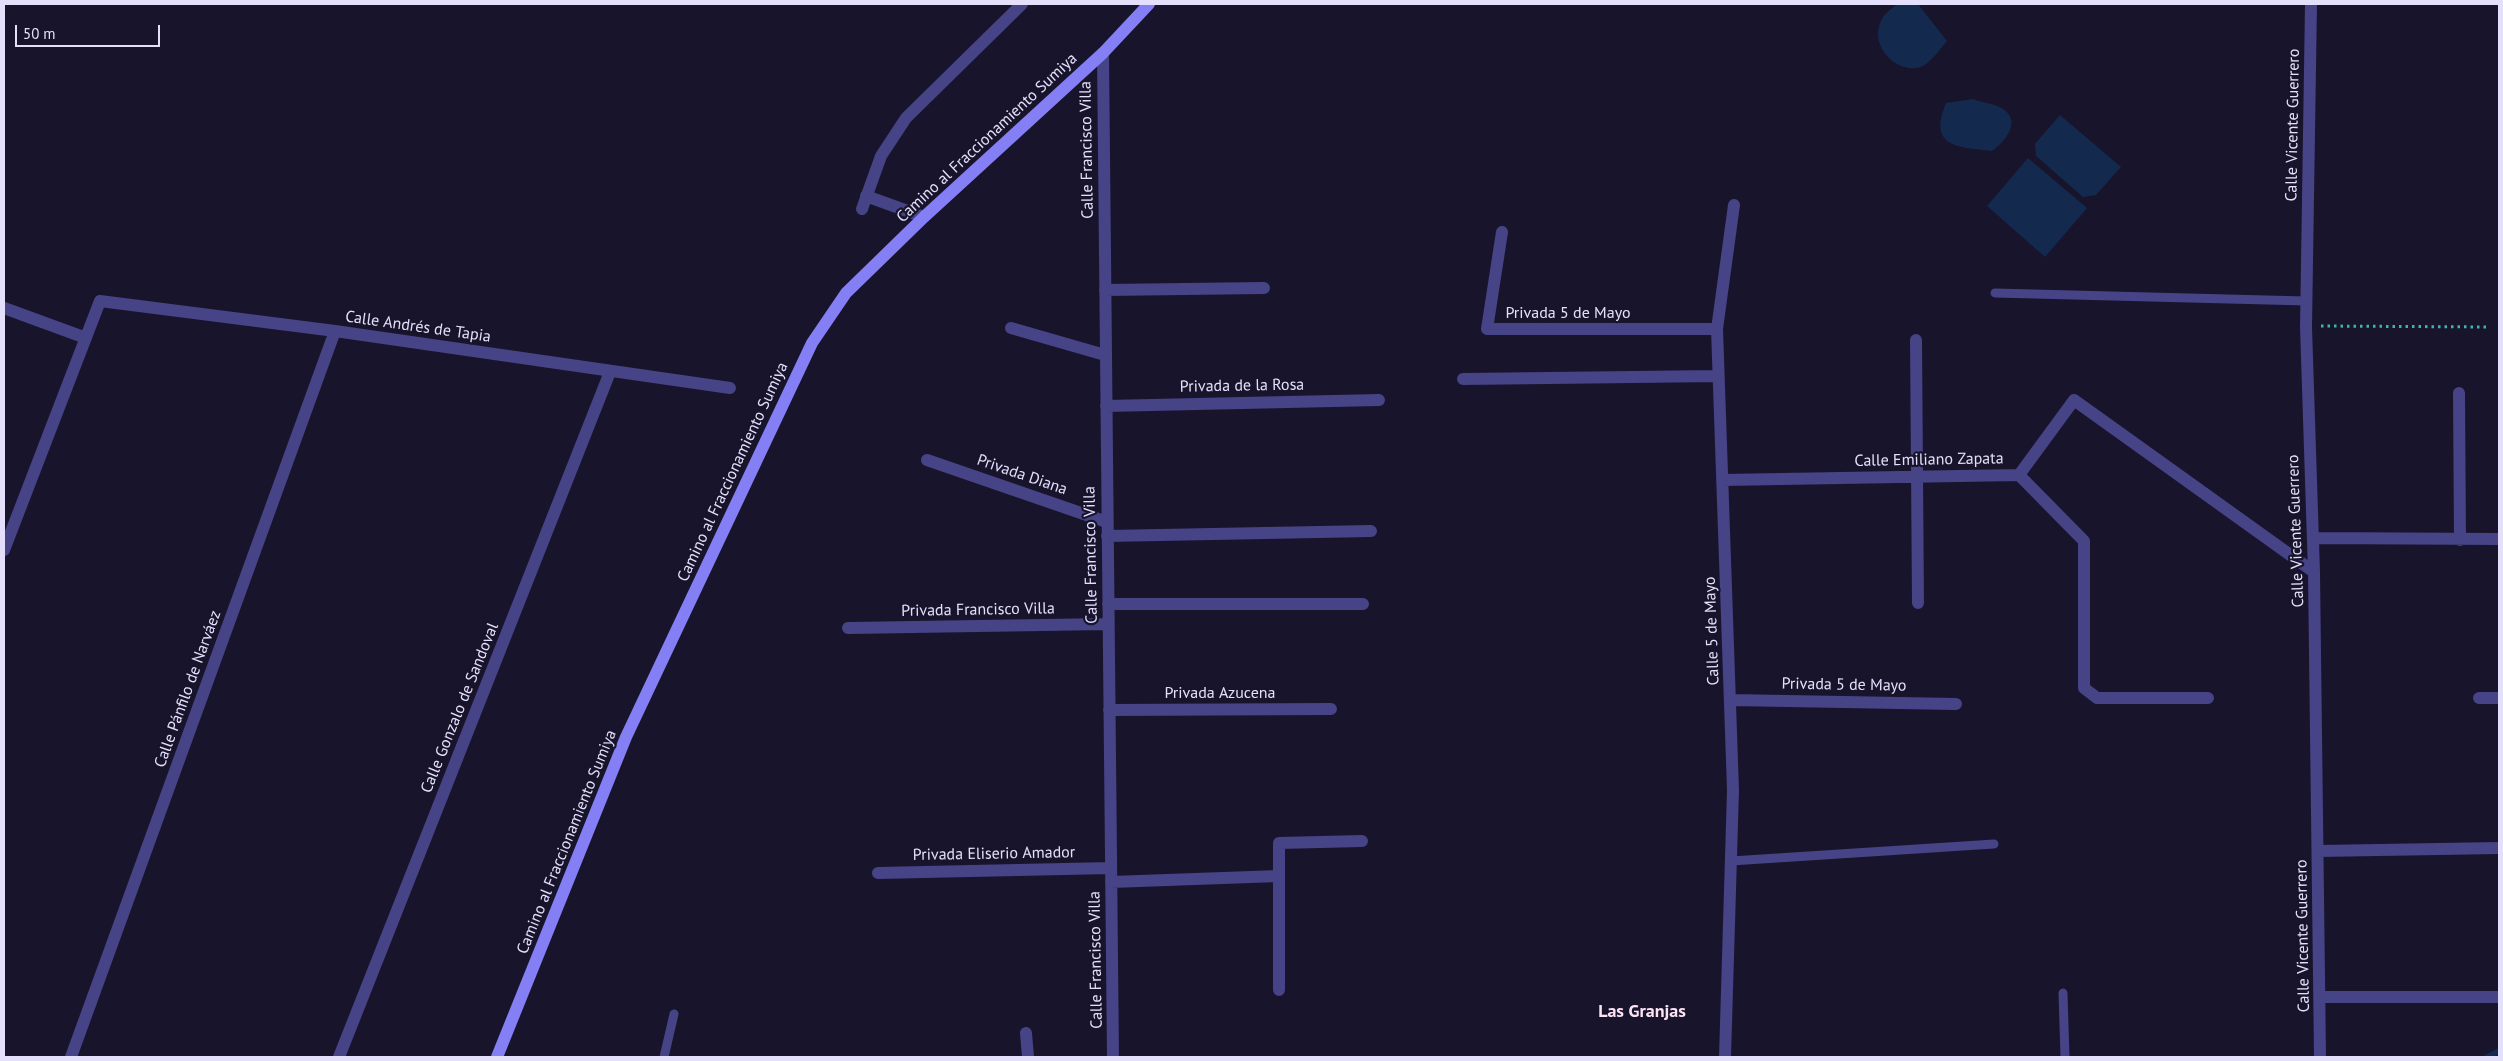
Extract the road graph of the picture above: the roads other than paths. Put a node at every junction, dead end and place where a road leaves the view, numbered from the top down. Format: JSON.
{"nodes":[{"id":1,"x":1022,"y":4,"type":"edge"},
{"id":2,"x":1149,"y":4,"type":"edge"},
{"id":3,"x":2311,"y":4,"type":"edge"},
{"id":4,"x":1102,"y":53,"type":"junction"},
{"id":5,"x":866,"y":196,"type":"junction"},
{"id":6,"x":1734,"y":205,"type":"dead end"},
{"id":7,"x":862,"y":209,"type":"dead end"},
{"id":8,"x":924,"y":217,"type":"junction"},
{"id":9,"x":1502,"y":232,"type":"dead end"},
{"id":10,"x":1264,"y":288,"type":"dead end"},
{"id":11,"x":1105,"y":290,"type":"junction"},
{"id":12,"x":1995,"y":293,"type":"dead end"},
{"id":13,"x":2306,"y":301,"type":"junction"},
{"id":14,"x":4,"y":308,"type":"edge"},
{"id":15,"x":1011,"y":328,"type":"dead end"},
{"id":16,"x":1717,"y":329,"type":"junction"},
{"id":17,"x":335,"y":332,"type":"junction"},
{"id":18,"x":86,"y":338,"type":"junction"},
{"id":19,"x":1916,"y":340,"type":"dead end"},
{"id":20,"x":1106,"y":355,"type":"junction"},
{"id":21,"x":610,"y":372,"type":"junction"},
{"id":22,"x":1718,"y":376,"type":"junction"},
{"id":23,"x":1463,"y":379,"type":"dead end"},
{"id":24,"x":730,"y":388,"type":"dead end"},
{"id":25,"x":2459,"y":393,"type":"dead end"},
{"id":26,"x":1380,"y":400,"type":"dead end"},
{"id":27,"x":1106,"y":406,"type":"junction"},
{"id":28,"x":927,"y":460,"type":"dead end"},
{"id":29,"x":2019,"y":475,"type":"junction"},
{"id":30,"x":1918,"y":477,"type":"junction"},
{"id":31,"x":1722,"y":480,"type":"junction"},
{"id":32,"x":1107,"y":522,"type":"junction"},
{"id":33,"x":1371,"y":531,"type":"dead end"},
{"id":34,"x":1107,"y":536,"type":"junction"},
{"id":35,"x":2314,"y":538,"type":"junction"},
{"id":36,"x":2499,"y":539,"type":"edge"},
{"id":37,"x":2460,"y":540,"type":"junction"},
{"id":38,"x":4,"y":550,"type":"edge"},
{"id":39,"x":2314,"y":572,"type":"junction"},
{"id":40,"x":1918,"y":603,"type":"dead end"},
{"id":41,"x":1108,"y":604,"type":"junction"},
{"id":42,"x":1363,"y":604,"type":"dead end"},
{"id":43,"x":1108,"y":624,"type":"junction"},
{"id":44,"x":848,"y":628,"type":"dead end"},
{"id":45,"x":2208,"y":698,"type":"dead end"},
{"id":46,"x":2479,"y":698,"type":"dead end"},
{"id":47,"x":2499,"y":698,"type":"edge"},
{"id":48,"x":1730,"y":700,"type":"junction"},
{"id":49,"x":1956,"y":704,"type":"dead end"},
{"id":50,"x":1331,"y":709,"type":"dead end"},
{"id":51,"x":1109,"y":710,"type":"junction"},
{"id":52,"x":1362,"y":841,"type":"dead end"},
{"id":53,"x":1994,"y":844,"type":"dead end"},
{"id":54,"x":2499,"y":848,"type":"edge"},
{"id":55,"x":2318,"y":851,"type":"junction"},
{"id":56,"x":1731,"y":861,"type":"junction"},
{"id":57,"x":1111,"y":868,"type":"junction"},
{"id":58,"x":878,"y":873,"type":"dead end"},
{"id":59,"x":1279,"y":876,"type":"junction"},
{"id":60,"x":1111,"y":882,"type":"junction"},
{"id":61,"x":1280,"y":990,"type":"dead end"},
{"id":62,"x":2063,"y":993,"type":"dead end"},
{"id":63,"x":2499,"y":997,"type":"edge"},
{"id":64,"x":2320,"y":998,"type":"junction"},
{"id":65,"x":674,"y":1014,"type":"dead end"},
{"id":66,"x":1026,"y":1033,"type":"dead end"},
{"id":67,"x":71,"y":1057,"type":"edge"},
{"id":68,"x":339,"y":1057,"type":"edge"},
{"id":69,"x":497,"y":1057,"type":"edge"},
{"id":70,"x":664,"y":1057,"type":"edge"},
{"id":71,"x":1028,"y":1057,"type":"edge"},
{"id":72,"x":1113,"y":1057,"type":"edge"},
{"id":73,"x":1725,"y":1057,"type":"edge"},
{"id":74,"x":2065,"y":1057,"type":"edge"},
{"id":75,"x":2320,"y":1057,"type":"edge"}],
"edges":[{"from":1,"to":5,"type":"street"},
{"from":2,"to":4,"type":"street","name":"Camino al Fraccionamiento Sumiya"},
{"from":3,"to":13,"type":"street","name":"Calle Vicente Guerrero"},
{"from":4,"to":8,"type":"street","name":"Camino al Fraccionamiento Sumiya"},
{"from":4,"to":11,"type":"street","name":"Calle Francisco Villa"},
{"from":5,"to":7,"type":"street"},
{"from":5,"to":8,"type":"street"},
{"from":6,"to":16,"type":"street","name":"Calle 5 de Mayo"},
{"from":8,"to":69,"type":"street","name":"Camino al Fraccionamiento Sumiya"},
{"from":9,"to":16,"type":"street","name":"Privada 5 de Mayo"},
{"from":10,"to":11,"type":"street"},
{"from":11,"to":20,"type":"street","name":"Calle Francisco Villa"},
{"from":12,"to":13,"type":"lane"},
{"from":13,"to":35,"type":"street","name":"Calle Vicente Guerrero"},
{"from":14,"to":18,"type":"street"},
{"from":15,"to":20,"type":"street"},
{"from":16,"to":22,"type":"street","name":"Calle 5 de Mayo"},
{"from":17,"to":18,"type":"street","name":"Calle Andrés de Tapia"},
{"from":17,"to":21,"type":"street","name":"Calle Andrés de Tapia"},
{"from":17,"to":67,"type":"street","name":"Calle Pánfilo de Narváez"},
{"from":18,"to":38,"type":"street"},
{"from":19,"to":30,"type":"street"},
{"from":20,"to":27,"type":"street","name":"Calle Francisco Villa"},
{"from":21,"to":24,"type":"street","name":"Calle Andrés de Tapia"},
{"from":21,"to":68,"type":"street","name":"Calle Gonzalo de Sandoval"},
{"from":22,"to":23,"type":"street"},
{"from":22,"to":31,"type":"street","name":"Calle 5 de Mayo"},
{"from":25,"to":37,"type":"street"},
{"from":26,"to":27,"type":"street","name":"Privada de la Rosa"},
{"from":27,"to":32,"type":"street","name":"Calle Francisco Villa"},
{"from":28,"to":32,"type":"street","name":"Privada Diana"},
{"from":29,"to":30,"type":"street","name":"Calle Emiliano Zapata"},
{"from":29,"to":39,"type":"street","name":"Calle Emiliano Zapata"},
{"from":29,"to":45,"type":"street"},
{"from":30,"to":31,"type":"street","name":"Calle Emiliano Zapata"},
{"from":30,"to":40,"type":"street"},
{"from":31,"to":48,"type":"street","name":"Calle 5 de Mayo"},
{"from":32,"to":34,"type":"street","name":"Calle Francisco Villa"},
{"from":33,"to":34,"type":"street"},
{"from":34,"to":41,"type":"street","name":"Calle Francisco Villa"},
{"from":35,"to":37,"type":"street"},
{"from":35,"to":39,"type":"street","name":"Calle Vicente Guerrero"},
{"from":36,"to":37,"type":"street"},
{"from":39,"to":55,"type":"street","name":"Calle Vicente Guerrero"},
{"from":41,"to":42,"type":"street"},
{"from":41,"to":43,"type":"street","name":"Calle Francisco Villa"},
{"from":43,"to":44,"type":"street","name":"Privada Francisco Villa"},
{"from":43,"to":51,"type":"street","name":"Calle Francisco Villa"},
{"from":46,"to":47,"type":"street"},
{"from":48,"to":49,"type":"street","name":"Privada 5 de Mayo"},
{"from":48,"to":56,"type":"street","name":"Calle 5 de Mayo"},
{"from":50,"to":51,"type":"street","name":"Privada Azucena"},
{"from":51,"to":57,"type":"street","name":"Calle Francisco Villa"},
{"from":52,"to":59,"type":"street"},
{"from":53,"to":56,"type":"lane"},
{"from":54,"to":55,"type":"street"},
{"from":55,"to":64,"type":"street","name":"Calle Vicente Guerrero"},
{"from":56,"to":73,"type":"street","name":"Calle 5 de Mayo"},
{"from":57,"to":58,"type":"street","name":"Privada Eliserio Amador"},
{"from":57,"to":60,"type":"street","name":"Calle Francisco Villa"},
{"from":59,"to":60,"type":"street"},
{"from":59,"to":61,"type":"street"},
{"from":60,"to":72,"type":"street","name":"Calle Francisco Villa"},
{"from":62,"to":74,"type":"lane"},
{"from":63,"to":64,"type":"street"},
{"from":64,"to":75,"type":"street","name":"Calle Vicente Guerrero"},
{"from":65,"to":70,"type":"lane"},
{"from":66,"to":71,"type":"street"}]}
